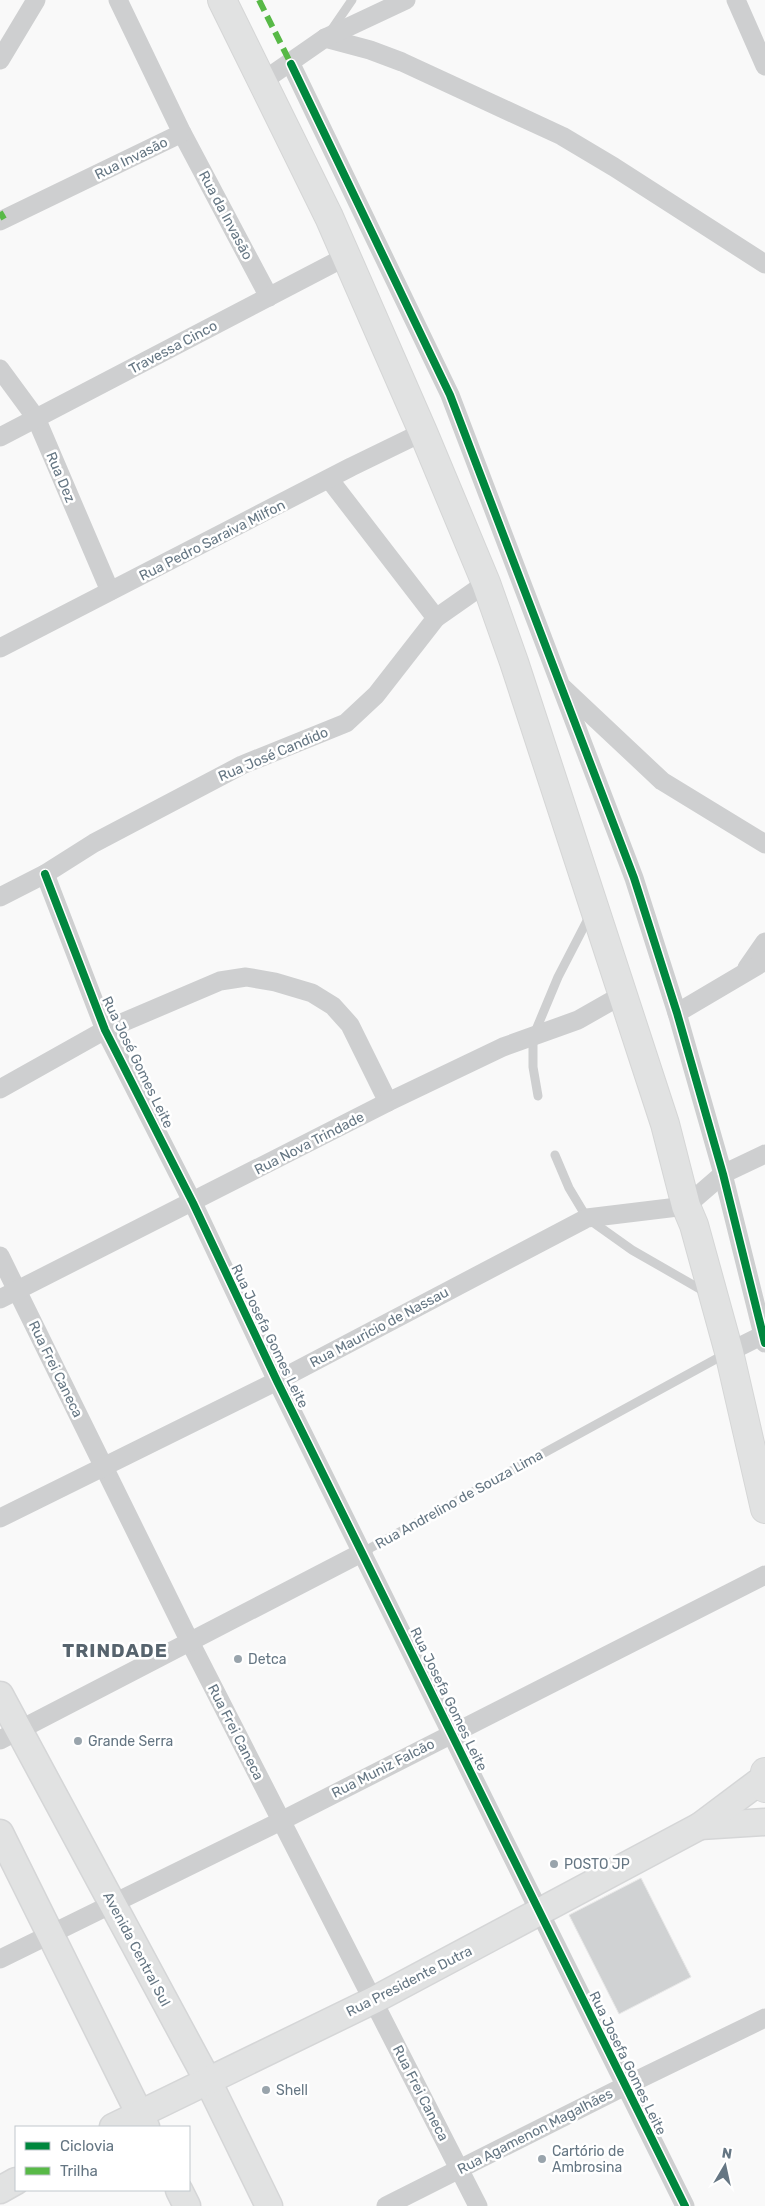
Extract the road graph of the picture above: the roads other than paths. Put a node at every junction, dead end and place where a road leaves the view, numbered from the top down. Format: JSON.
{"nodes":[{"id":1,"x":36,"y":0,"type":"edge"},
{"id":2,"x":118,"y":0,"type":"edge"},
{"id":3,"x":222,"y":0,"type":"edge"},
{"id":4,"x":352,"y":0,"type":"edge"},
{"id":5,"x":406,"y":0,"type":"edge"},
{"id":6,"x":736,"y":0,"type":"edge"},
{"id":7,"x":325,"y":38,"type":"junction"},
{"id":8,"x":0,"y":60,"type":"edge"},
{"id":9,"x":290,"y":64,"type":"junction"},
{"id":10,"x":765,"y":66,"type":"edge"},
{"id":11,"x":263,"y":81,"type":"junction"},
{"id":12,"x":182,"y":133,"type":"junction"},
{"id":13,"x":0,"y":221,"type":"edge"},
{"id":14,"x":347,"y":256,"type":"junction"},
{"id":15,"x":765,"y":264,"type":"edge"},
{"id":16,"x":269,"y":297,"type":"junction"},
{"id":17,"x":0,"y":369,"type":"edge"},
{"id":18,"x":36,"y":418,"type":"junction"},
{"id":19,"x":423,"y":432,"type":"junction"},
{"id":20,"x":0,"y":437,"type":"edge"},
{"id":21,"x":329,"y":479,"type":"junction"},
{"id":22,"x":486,"y":583,"type":"junction"},
{"id":23,"x":110,"y":592,"type":"junction"},
{"id":24,"x":436,"y":618,"type":"junction"},
{"id":25,"x":0,"y":648,"type":"edge"},
{"id":26,"x":560,"y":685,"type":"junction"},
{"id":27,"x":765,"y":844,"type":"edge"},
{"id":28,"x":45,"y":874,"type":"junction"},
{"id":29,"x":0,"y":897,"type":"edge"},
{"id":30,"x":594,"y":908,"type":"junction"},
{"id":31,"x":765,"y":942,"type":"edge"},
{"id":32,"x":765,"y":960,"type":"edge"},
{"id":33,"x":743,"y":974,"type":"junction"},
{"id":34,"x":622,"y":995,"type":"junction"},
{"id":35,"x":677,"y":1013,"type":"junction"},
{"id":36,"x":105,"y":1030,"type":"junction"},
{"id":37,"x":533,"y":1037,"type":"junction"},
{"id":38,"x":0,"y":1089,"type":"edge"},
{"id":39,"x":538,"y":1096,"type":"dead end"},
{"id":40,"x":388,"y":1102,"type":"junction"},
{"id":41,"x":765,"y":1154,"type":"edge"},
{"id":42,"x":555,"y":1155,"type":"dead end"},
{"id":43,"x":724,"y":1174,"type":"junction"},
{"id":44,"x":193,"y":1202,"type":"junction"},
{"id":45,"x":686,"y":1206,"type":"junction"},
{"id":46,"x":587,"y":1218,"type":"junction"},
{"id":47,"x":0,"y":1256,"type":"edge"},
{"id":48,"x":17,"y":1290,"type":"junction"},
{"id":49,"x":715,"y":1297,"type":"junction"},
{"id":50,"x":0,"y":1299,"type":"edge"},
{"id":51,"x":764,"y":1337,"type":"edge"},
{"id":52,"x":730,"y":1352,"type":"junction"},
{"id":53,"x":277,"y":1381,"type":"junction"},
{"id":54,"x":105,"y":1468,"type":"junction"},
{"id":55,"x":765,"y":1509,"type":"edge"},
{"id":56,"x":0,"y":1518,"type":"edge"},
{"id":57,"x":363,"y":1552,"type":"junction"},
{"id":58,"x":765,"y":1574,"type":"edge"},
{"id":59,"x":190,"y":1642,"type":"junction"},
{"id":60,"x":0,"y":1695,"type":"edge"},
{"id":61,"x":451,"y":1734,"type":"junction"},
{"id":62,"x":10,"y":1735,"type":"edge"},
{"id":63,"x":765,"y":1779,"type":"edge"},
{"id":64,"x":281,"y":1821,"type":"junction"},
{"id":65,"x":765,"y":1822,"type":"edge"},
{"id":66,"x":700,"y":1826,"type":"junction"},
{"id":67,"x":0,"y":1833,"type":"edge"},
{"id":68,"x":112,"y":1904,"type":"junction"},
{"id":69,"x":540,"y":1912,"type":"junction"},
{"id":70,"x":50,"y":1934,"type":"junction"},
{"id":71,"x":0,"y":1959,"type":"edge"},
{"id":72,"x":374,"y":2000,"type":"junction"},
{"id":73,"x":764,"y":2022,"type":"edge"},
{"id":74,"x":208,"y":2081,"type":"junction"},
{"id":75,"x":625,"y":2086,"type":"junction"},
{"id":76,"x":143,"y":2120,"type":"edge"},
{"id":77,"x":117,"y":2126,"type":"edge"},
{"id":78,"x":459,"y":2169,"type":"junction"},
{"id":79,"x":15,"y":2182,"type":"edge"},
{"id":80,"x":0,"y":2190,"type":"edge"},
{"id":81,"x":179,"y":2191,"type":"edge"},
{"id":82,"x":187,"y":2206,"type":"edge"},
{"id":83,"x":269,"y":2206,"type":"edge"},
{"id":84,"x":386,"y":2206,"type":"edge"},
{"id":85,"x":478,"y":2206,"type":"edge"},
{"id":86,"x":685,"y":2206,"type":"edge"}],
"edges":[{"from":1,"to":8,"type":"street"},
{"from":2,"to":12,"type":"street","name":"Rua Invasão"},
{"from":3,"to":11,"type":"highway"},
{"from":4,"to":7,"type":"lane"},
{"from":5,"to":7,"type":"street"},
{"from":6,"to":10,"type":"street"},
{"from":7,"to":9,"type":"street"},
{"from":7,"to":15,"type":"street"},
{"from":9,"to":11,"type":"street"},
{"from":9,"to":26,"type":"street"},
{"from":11,"to":14,"type":"highway"},
{"from":12,"to":13,"type":"street","name":"Rua Invasão"},
{"from":12,"to":16,"type":"street","name":"Rua da Invasão"},
{"from":14,"to":16,"type":"street","name":"Travessa Cinco"},
{"from":14,"to":19,"type":"highway"},
{"from":16,"to":18,"type":"street","name":"Travessa Cinco"},
{"from":17,"to":18,"type":"street","name":"Rua Dez"},
{"from":18,"to":20,"type":"street","name":"Travessa Cinco"},
{"from":18,"to":23,"type":"street","name":"Rua Dez"},
{"from":19,"to":21,"type":"street","name":"Rua Pedro Saraiva Milfon"},
{"from":19,"to":22,"type":"highway"},
{"from":21,"to":23,"type":"street","name":"Rua Pedro Saraiva Milfon"},
{"from":21,"to":24,"type":"street"},
{"from":22,"to":24,"type":"street","name":"Rua José Candido"},
{"from":22,"to":30,"type":"highway"},
{"from":23,"to":25,"type":"street","name":"Rua Pedro Saraiva Milfon"},
{"from":24,"to":28,"type":"street","name":"Rua José Candido"},
{"from":26,"to":27,"type":"street"},
{"from":26,"to":35,"type":"street"},
{"from":28,"to":29,"type":"street","name":"Rua José Candido"},
{"from":28,"to":36,"type":"street","name":"Rua José Gomes Leite"},
{"from":30,"to":34,"type":"highway"},
{"from":30,"to":37,"type":"lane"},
{"from":31,"to":33,"type":"street"},
{"from":32,"to":33,"type":"street"},
{"from":33,"to":35,"type":"street"},
{"from":34,"to":37,"type":"street","name":"Rua Nova Trindade"},
{"from":34,"to":45,"type":"highway"},
{"from":35,"to":43,"type":"street"},
{"from":36,"to":38,"type":"street"},
{"from":36,"to":40,"type":"street"},
{"from":36,"to":44,"type":"street","name":"Rua José Gomes Leite"},
{"from":37,"to":39,"type":"lane"},
{"from":37,"to":40,"type":"street","name":"Rua Nova Trindade"},
{"from":40,"to":44,"type":"street","name":"Rua Nova Trindade"},
{"from":41,"to":43,"type":"street"},
{"from":42,"to":46,"type":"lane"},
{"from":43,"to":45,"type":"street"},
{"from":43,"to":51,"type":"street"},
{"from":44,"to":48,"type":"street","name":"Rua Nova Trindade"},
{"from":44,"to":53,"type":"street","name":"Rua Josefa Gomes Leite"},
{"from":45,"to":46,"type":"street","name":"Rua Mauricio de Nassau"},
{"from":45,"to":49,"type":"highway"},
{"from":46,"to":49,"type":"lane"},
{"from":46,"to":53,"type":"street","name":"Rua Mauricio de Nassau"},
{"from":47,"to":48,"type":"street","name":"Rua Frei Caneca"},
{"from":48,"to":50,"type":"street","name":"Rua Nova Trindade"},
{"from":48,"to":54,"type":"street","name":"Rua Frei Caneca"},
{"from":49,"to":52,"type":"highway"},
{"from":51,"to":52,"type":"street"},
{"from":52,"to":55,"type":"highway"},
{"from":52,"to":57,"type":"lane","name":"Rua Andrelino de Souza Lima"},
{"from":53,"to":54,"type":"street","name":"Rua Mauricio de Nassau"},
{"from":53,"to":57,"type":"street","name":"Rua Josefa Gomes Leite"},
{"from":54,"to":56,"type":"street","name":"Rua Mauricio de Nassau"},
{"from":54,"to":59,"type":"street","name":"Rua Frei Caneca"},
{"from":57,"to":59,"type":"street","name":"Rua Andrelino de Souza Lima"},
{"from":57,"to":61,"type":"street","name":"Rua Josefa Gomes Leite"},
{"from":58,"to":61,"type":"street","name":"Rua Muniz Falcão"},
{"from":59,"to":62,"type":"street","name":"Rua Andrelino de Souza Lima"},
{"from":59,"to":64,"type":"street","name":"Rua Frei Caneca"},
{"from":60,"to":62,"type":"main road","name":"Avenida Central Sul"},
{"from":61,"to":64,"type":"street","name":"Rua Muniz Falcão"},
{"from":61,"to":69,"type":"street","name":"Rua Josefa Gomes Leite"},
{"from":62,"to":68,"type":"main road","name":"Avenida Central Sul"},
{"from":63,"to":66,"type":"main road","name":"Rua Presidente Dutra"},
{"from":64,"to":68,"type":"street","name":"Rua Muniz Falcão"},
{"from":64,"to":72,"type":"street","name":"Rua Frei Caneca"},
{"from":65,"to":66,"type":"main road"},
{"from":66,"to":69,"type":"main road","name":"Rua Presidente Dutra"},
{"from":67,"to":70,"type":"main road"},
{"from":68,"to":70,"type":"street","name":"Rua Muniz Falcão"},
{"from":68,"to":74,"type":"main road","name":"Avenida Central Sul"},
{"from":69,"to":72,"type":"main road","name":"Rua Presidente Dutra"},
{"from":69,"to":75,"type":"street","name":"Rua Josefa Gomes Leite"},
{"from":70,"to":71,"type":"street","name":"Rua Muniz Falcão"},
{"from":70,"to":76,"type":"main road"},
{"from":72,"to":74,"type":"main road","name":"Rua Presidente Dutra"},
{"from":72,"to":78,"type":"street","name":"Rua Frei Caneca"},
{"from":73,"to":75,"type":"street","name":"Rua Agamenon Magalhães"},
{"from":74,"to":76,"type":"main road","name":"Rua Presidente Dutra"},
{"from":74,"to":83,"type":"main road","name":"Avenida Central Sul"},
{"from":75,"to":78,"type":"street","name":"Rua Agamenon Magalhães"},
{"from":75,"to":86,"type":"street","name":"Rua Josefa Gomes Leite"},
{"from":76,"to":77,"type":"main road","name":"Rua Presidente Dutra"},
{"from":78,"to":84,"type":"street","name":"Rua Agamenon Magalhães"},
{"from":78,"to":85,"type":"street","name":"Rua Frei Caneca"},
{"from":79,"to":80,"type":"main road"},
{"from":81,"to":82,"type":"main road"}]}
